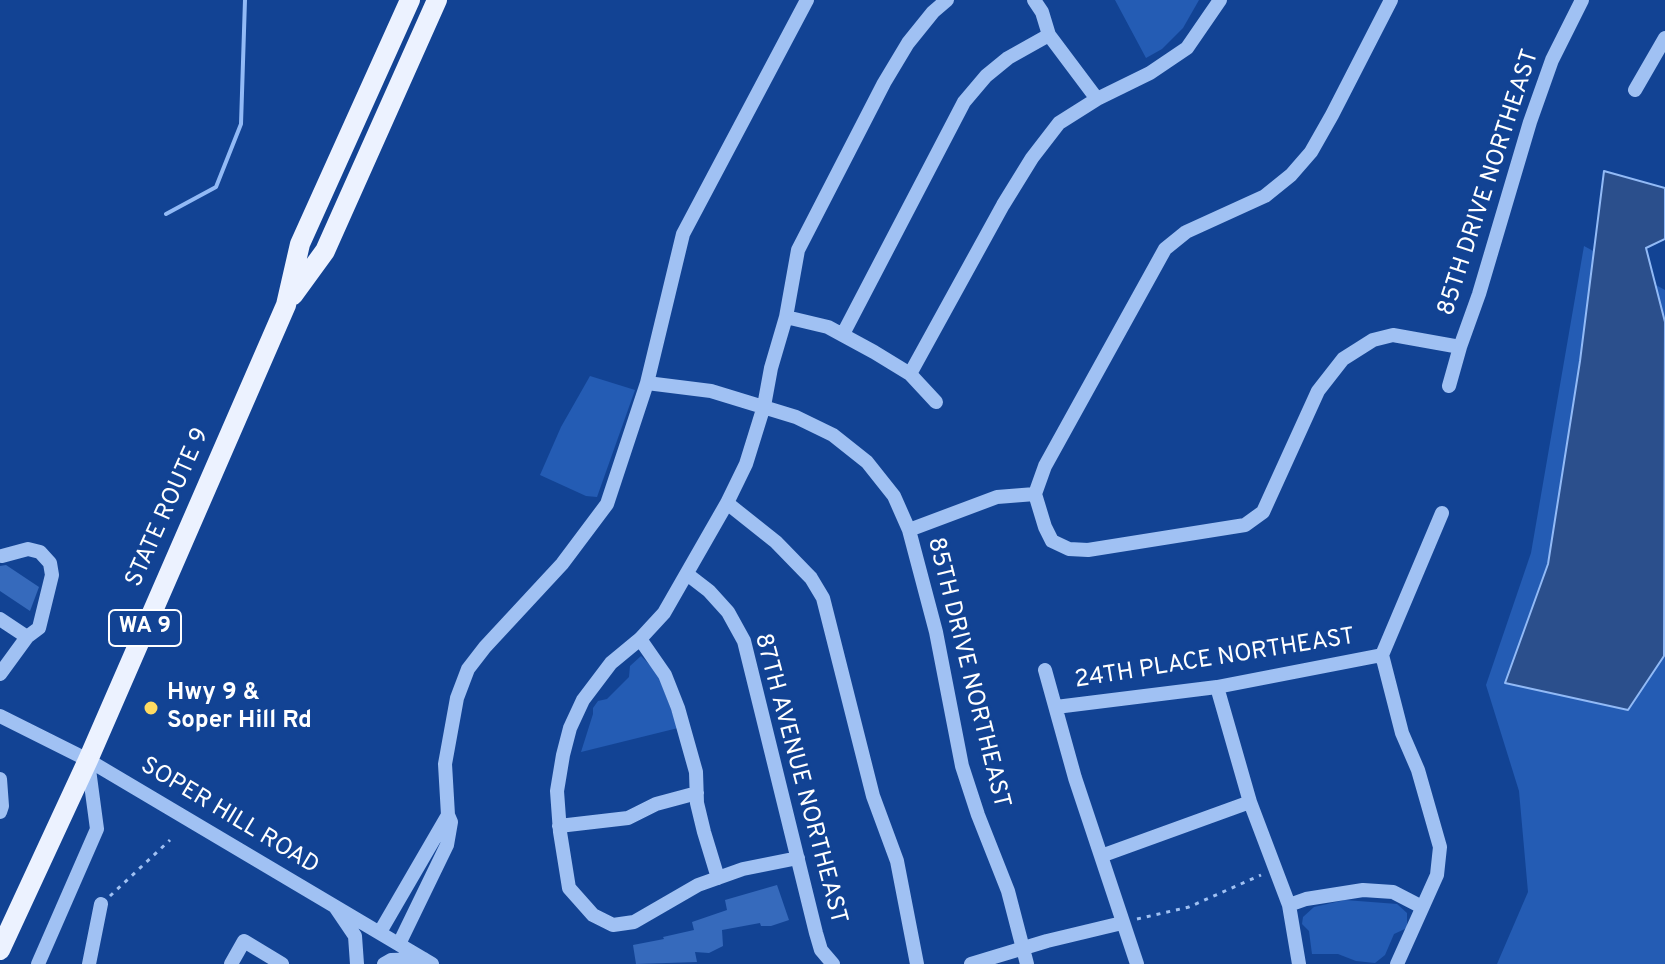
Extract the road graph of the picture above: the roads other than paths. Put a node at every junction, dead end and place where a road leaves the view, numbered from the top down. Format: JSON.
{"nodes":[{"id":1,"x":410,"y":0,"type":"edge"},
{"id":2,"x":437,"y":0,"type":"edge"},
{"id":3,"x":807,"y":0,"type":"edge"},
{"id":4,"x":947,"y":0,"type":"edge"},
{"id":5,"x":1034,"y":0,"type":"edge"},
{"id":6,"x":1220,"y":0,"type":"edge"},
{"id":7,"x":1391,"y":0,"type":"edge"},
{"id":8,"x":1582,"y":0,"type":"edge"},
{"id":9,"x":1049,"y":35,"type":"junction"},
{"id":10,"x":1665,"y":38,"type":"edge"},
{"id":11,"x":1661,"y":57,"type":"edge"},
{"id":12,"x":1635,"y":90,"type":"dead end"},
{"id":13,"x":1097,"y":99,"type":"junction"},
{"id":14,"x":286,"y":305,"type":"junction"},
{"id":15,"x":786,"y":317,"type":"junction"},
{"id":16,"x":843,"y":334,"type":"junction"},
{"id":17,"x":1460,"y":347,"type":"junction"},
{"id":18,"x":910,"y":374,"type":"junction"},
{"id":19,"x":647,"y":383,"type":"junction"},
{"id":20,"x":1449,"y":386,"type":"dead end"},
{"id":21,"x":936,"y":402,"type":"dead end"},
{"id":22,"x":764,"y":406,"type":"junction"},
{"id":23,"x":1035,"y":494,"type":"junction"},
{"id":24,"x":727,"y":503,"type":"junction"},
{"id":25,"x":1442,"y":513,"type":"dead end"},
{"id":26,"x":909,"y":530,"type":"junction"},
{"id":27,"x":2,"y":556,"type":"dead end"},
{"id":28,"x":687,"y":574,"type":"junction"},
{"id":29,"x":0,"y":619,"type":"edge"},
{"id":30,"x":27,"y":637,"type":"junction"},
{"id":31,"x":640,"y":639,"type":"junction"},
{"id":32,"x":1382,"y":655,"type":"junction"},
{"id":33,"x":1045,"y":670,"type":"dead end"},
{"id":34,"x":0,"y":674,"type":"edge"},
{"id":35,"x":1217,"y":687,"type":"junction"},
{"id":36,"x":1056,"y":707,"type":"junction"},
{"id":37,"x":0,"y":716,"type":"edge"},
{"id":38,"x":88,"y":760,"type":"junction"},
{"id":39,"x":0,"y":779,"type":"edge"},
{"id":40,"x":697,"y":793,"type":"junction"},
{"id":41,"x":1250,"y":802,"type":"junction"},
{"id":42,"x":0,"y":812,"type":"edge"},
{"id":43,"x":448,"y":815,"type":"junction"},
{"id":44,"x":559,"y":826,"type":"junction"},
{"id":45,"x":1101,"y":856,"type":"junction"},
{"id":46,"x":798,"y":858,"type":"junction"},
{"id":47,"x":718,"y":878,"type":"junction"},
{"id":48,"x":101,"y":904,"type":"road end"},
{"id":49,"x":333,"y":904,"type":"junction"},
{"id":50,"x":1289,"y":905,"type":"junction"},
{"id":51,"x":1422,"y":907,"type":"junction"},
{"id":52,"x":1122,"y":923,"type":"junction"},
{"id":53,"x":380,"y":932,"type":"junction"},
{"id":54,"x":399,"y":944,"type":"junction"},
{"id":55,"x":0,"y":950,"type":"edge"},
{"id":56,"x":1025,"y":957,"type":"edge"},
{"id":57,"x":428,"y":962,"type":"edge"},
{"id":58,"x":1295,"y":963,"type":"edge"},
{"id":59,"x":38,"y":964,"type":"edge"},
{"id":60,"x":89,"y":964,"type":"edge"},
{"id":61,"x":231,"y":964,"type":"edge"},
{"id":62,"x":282,"y":964,"type":"edge"},
{"id":63,"x":357,"y":964,"type":"edge"},
{"id":64,"x":384,"y":964,"type":"edge"},
{"id":65,"x":833,"y":964,"type":"edge"},
{"id":66,"x":917,"y":964,"type":"edge"},
{"id":67,"x":971,"y":964,"type":"edge"},
{"id":68,"x":1137,"y":964,"type":"edge"},
{"id":69,"x":1397,"y":964,"type":"edge"}],
"edges":[{"from":1,"to":14,"type":"main road","name":"STATE ROUTE 9","number":"WA 9"},
{"from":2,"to":14,"type":"main road","name":"STATE ROUTE 9","number":"WA 9"},
{"from":3,"to":19,"type":"street"},
{"from":4,"to":15,"type":"street"},
{"from":5,"to":9,"type":"street"},
{"from":6,"to":13,"type":"street"},
{"from":7,"to":23,"type":"street"},
{"from":8,"to":17,"type":"street","name":"85TH DRIVE NORTHEAST"},
{"from":9,"to":13,"type":"street"},
{"from":9,"to":16,"type":"street"},
{"from":10,"to":11,"type":"street"},
{"from":11,"to":12,"type":"street"},
{"from":13,"to":18,"type":"street"},
{"from":14,"to":38,"type":"main road","name":"STATE ROUTE 9","number":"WA 9"},
{"from":15,"to":16,"type":"street"},
{"from":15,"to":22,"type":"street"},
{"from":16,"to":18,"type":"street"},
{"from":17,"to":20,"type":"street"},
{"from":17,"to":23,"type":"street","name":"85TH DRIVE NORTHEAST"},
{"from":18,"to":21,"type":"street"},
{"from":19,"to":22,"type":"street","name":"85TH DRIVE NORTHEAST"},
{"from":19,"to":43,"type":"street"},
{"from":22,"to":24,"type":"street"},
{"from":22,"to":26,"type":"street","name":"85TH DRIVE NORTHEAST"},
{"from":23,"to":26,"type":"street","name":"85TH DRIVE NORTHEAST"},
{"from":24,"to":28,"type":"street"},
{"from":24,"to":66,"type":"street"},
{"from":25,"to":32,"type":"street"},
{"from":26,"to":56,"type":"street","name":"85TH DRIVE NORTHEAST"},
{"from":27,"to":30,"type":"street"},
{"from":28,"to":31,"type":"street"},
{"from":28,"to":46,"type":"street","name":"87TH AVENUE NORTHEAST"},
{"from":29,"to":30,"type":"street"},
{"from":30,"to":34,"type":"street"},
{"from":31,"to":40,"type":"street"},
{"from":31,"to":44,"type":"street"},
{"from":32,"to":35,"type":"street","name":"24TH PLACE NORTHEAST"},
{"from":32,"to":51,"type":"street"},
{"from":33,"to":36,"type":"street"},
{"from":35,"to":36,"type":"street","name":"24TH PLACE NORTHEAST"},
{"from":35,"to":41,"type":"street"},
{"from":36,"to":45,"type":"street"},
{"from":37,"to":38,"type":"street","name":"SOPER HILL ROAD"},
{"from":38,"to":49,"type":"street","name":"SOPER HILL ROAD"},
{"from":38,"to":55,"type":"main road","name":"STATE ROUTE 9","number":"WA 9"},
{"from":38,"to":59,"type":"street"},
{"from":39,"to":42,"type":"street"},
{"from":40,"to":44,"type":"street"},
{"from":40,"to":47,"type":"street"},
{"from":41,"to":45,"type":"street"},
{"from":41,"to":50,"type":"street"},
{"from":43,"to":53,"type":"street"},
{"from":43,"to":54,"type":"street"},
{"from":44,"to":47,"type":"street"},
{"from":45,"to":52,"type":"street"},
{"from":46,"to":47,"type":"street"},
{"from":46,"to":65,"type":"street","name":"87TH AVENUE NORTHEAST"},
{"from":48,"to":60,"type":"street"},
{"from":49,"to":53,"type":"street","name":"SOPER HILL ROAD"},
{"from":49,"to":63,"type":"street"},
{"from":50,"to":51,"type":"street"},
{"from":50,"to":58,"type":"street"},
{"from":51,"to":69,"type":"street"},
{"from":52,"to":56,"type":"street"},
{"from":52,"to":68,"type":"street"},
{"from":53,"to":54,"type":"street","name":"SOPER HILL ROAD"},
{"from":54,"to":57,"type":"street","name":"SOPER HILL ROAD"},
{"from":56,"to":67,"type":"street"},
{"from":57,"to":64,"type":"street"},
{"from":61,"to":62,"type":"street"}]}
